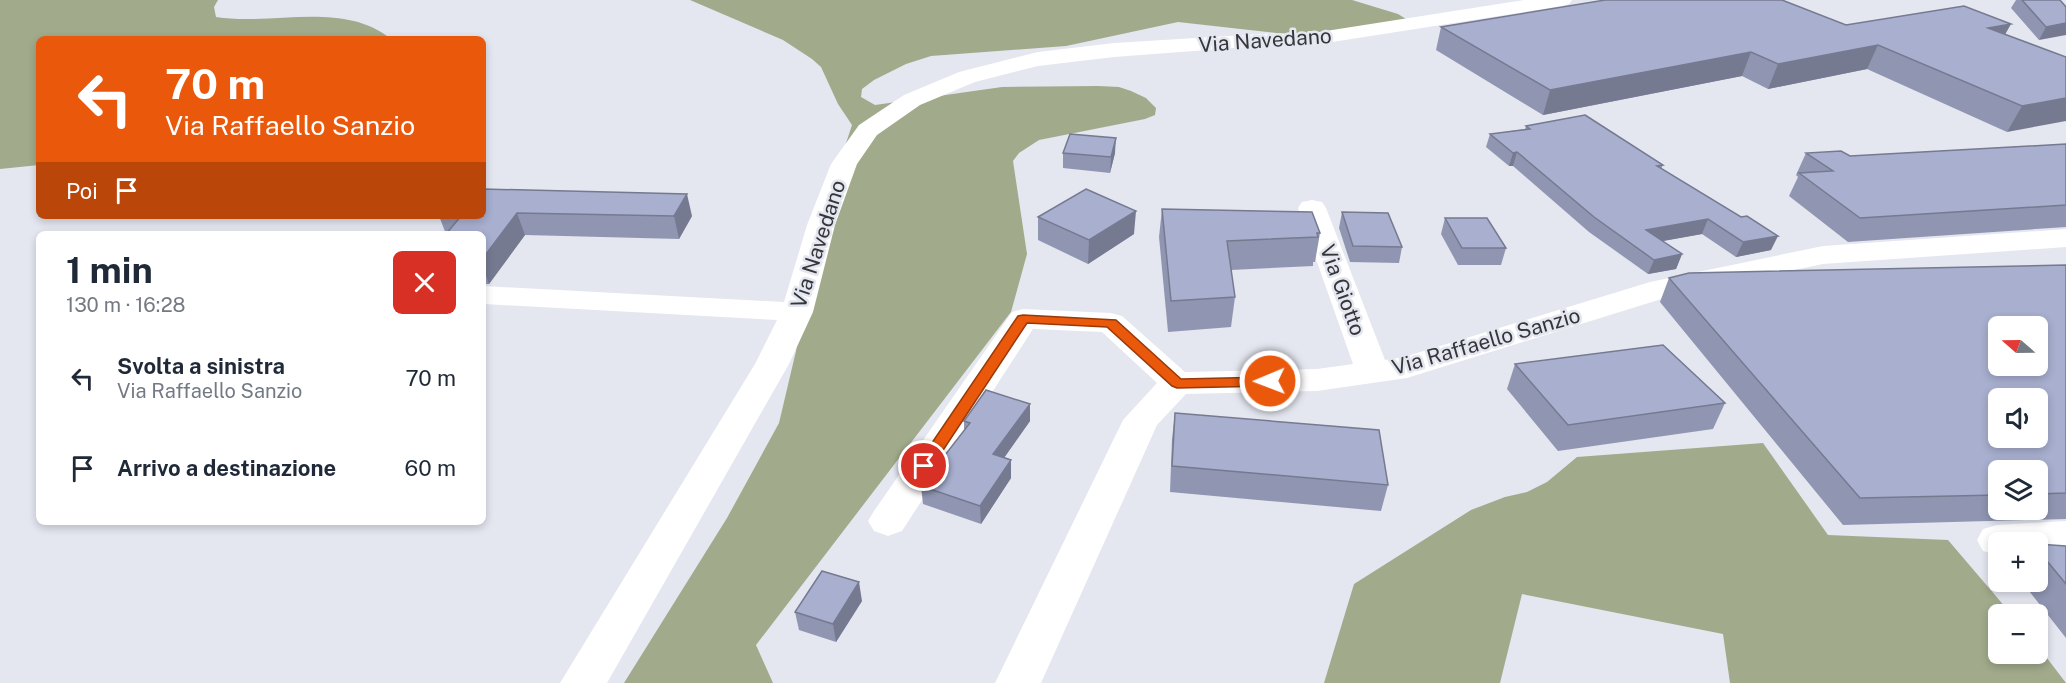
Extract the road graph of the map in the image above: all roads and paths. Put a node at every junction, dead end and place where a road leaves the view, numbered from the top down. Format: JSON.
{"nodes":[{"id":1,"x":1562,"y":0,"type":"edge"},
{"id":2,"x":1312,"y":208,"type":"dead end"},
{"id":3,"x":2066,"y":238,"type":"edge"},
{"id":4,"x":486,"y":296,"type":"edge"},
{"id":5,"x":797,"y":312,"type":"junction"},
{"id":6,"x":1373,"y":372,"type":"junction"},
{"id":7,"x":1177,"y":383,"type":"junction"},
{"id":8,"x":888,"y":521,"type":"dead end"},
{"id":9,"x":2066,"y":536,"type":"edge"},
{"id":10,"x":2048,"y":537,"type":"edge"},
{"id":11,"x":583,"y":683,"type":"edge"},
{"id":12,"x":1018,"y":683,"type":"edge"}],
"edges":[{"from":1,"to":5,"type":"street","name":"Via Navedano"},
{"from":2,"to":6,"type":"street","name":"Via Giotto"},
{"from":3,"to":6,"type":"street","name":"Via Raffaello Sanzio"},
{"from":4,"to":5,"type":"street"},
{"from":5,"to":11,"type":"street","name":"Via Navedano"},
{"from":6,"to":7,"type":"street","name":"Via Raffaello Sanzio"},
{"from":7,"to":8,"type":"street"},
{"from":7,"to":12,"type":"street"},
{"from":9,"to":10,"type":"street"}]}
